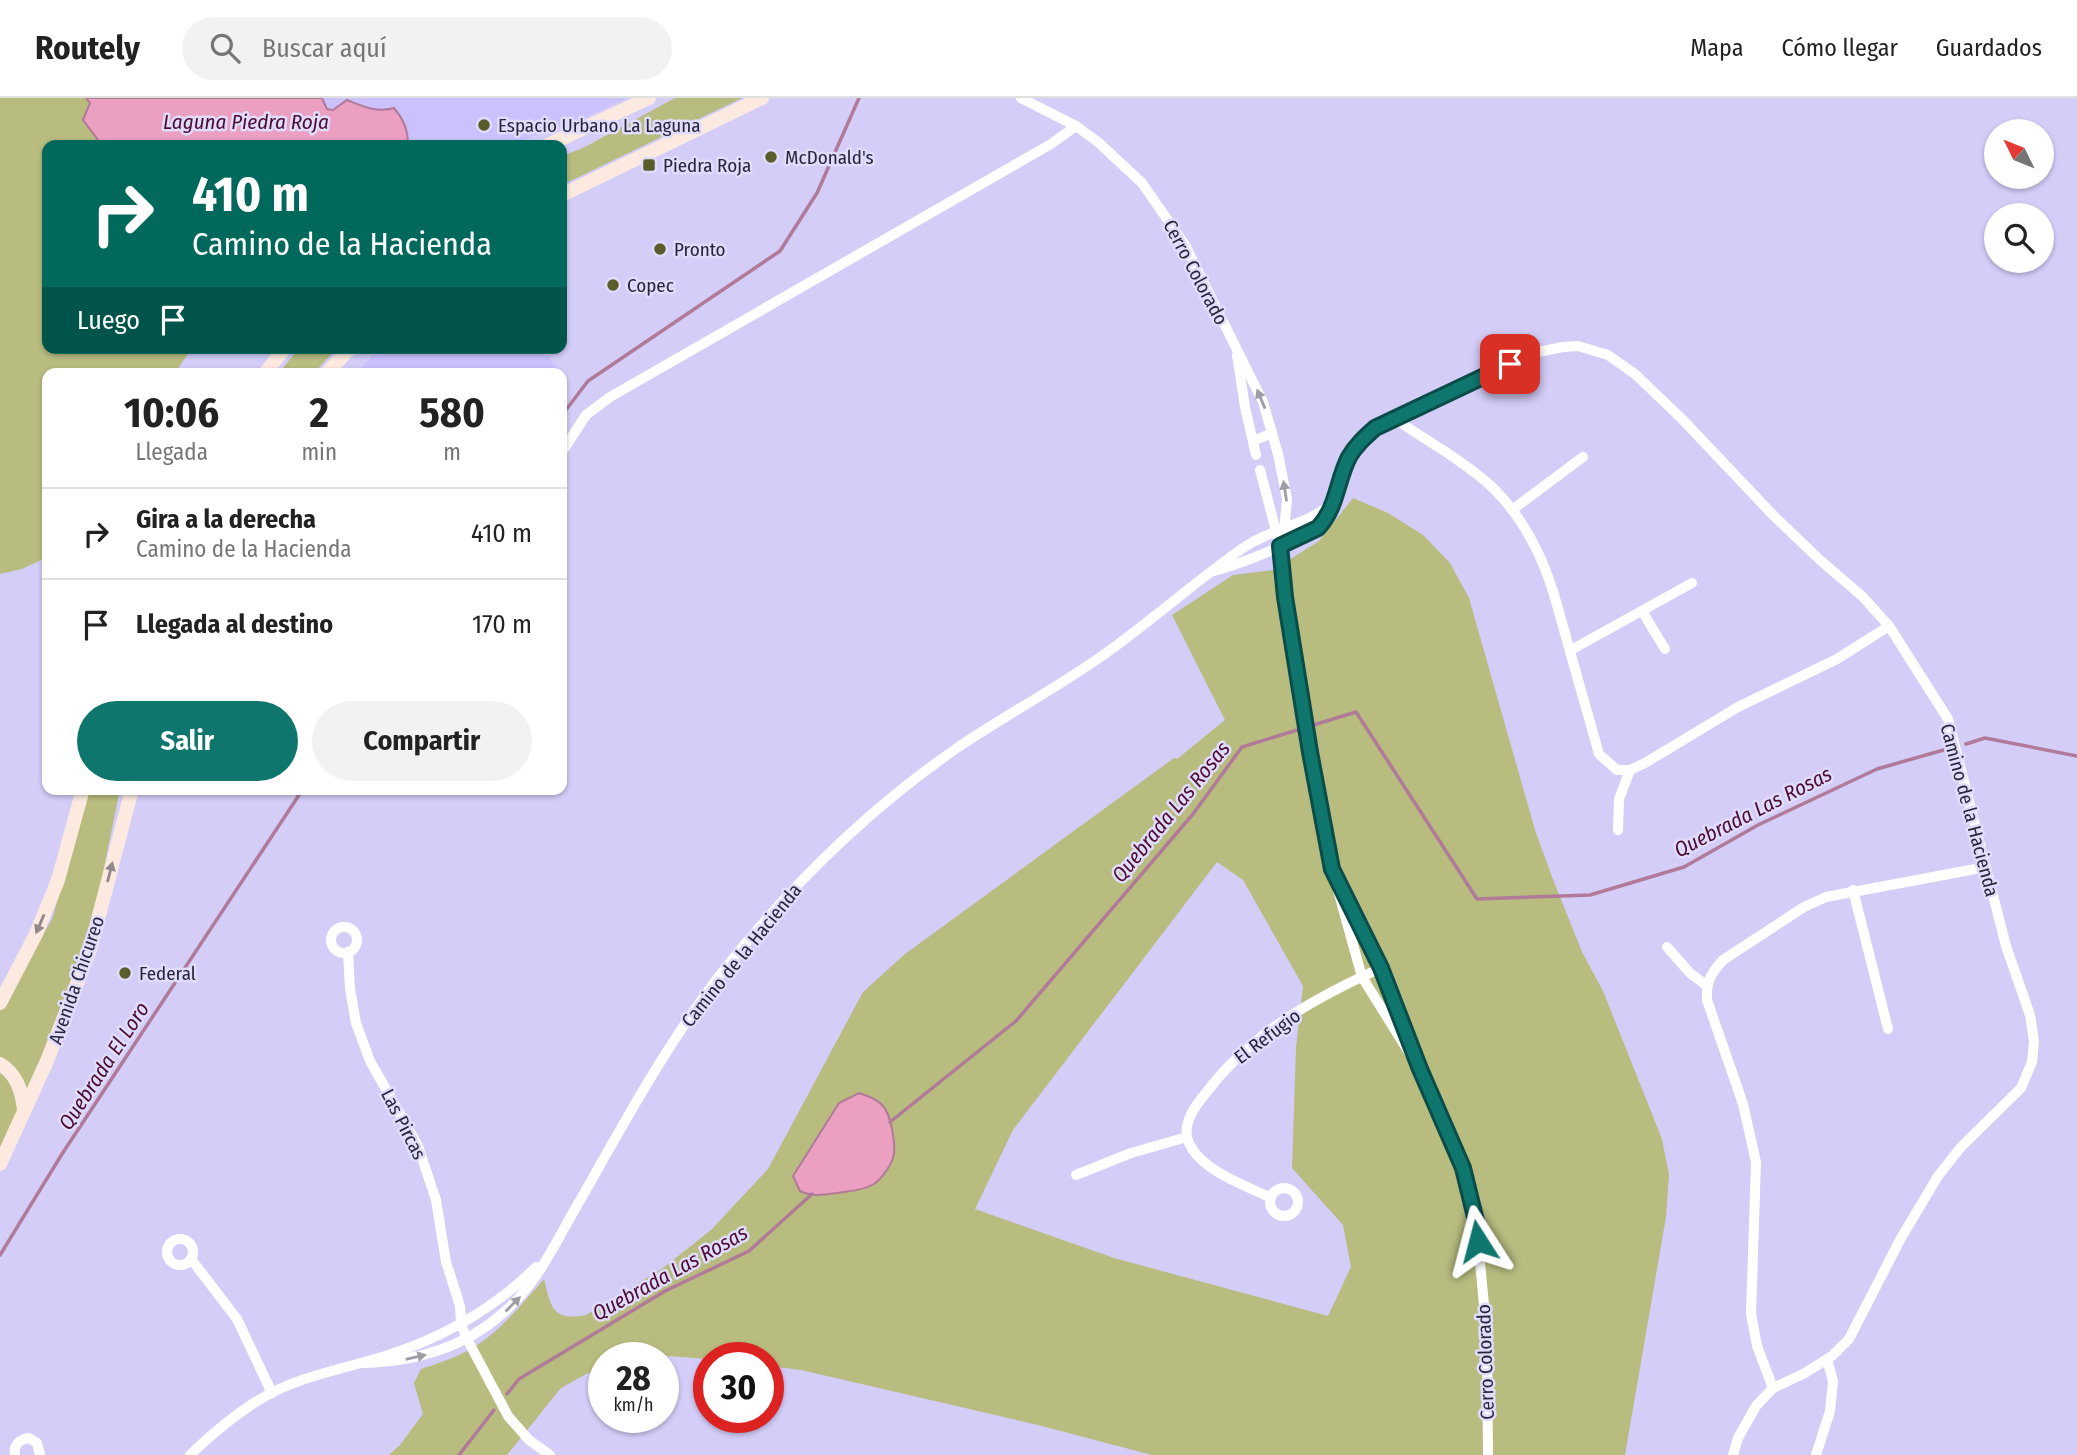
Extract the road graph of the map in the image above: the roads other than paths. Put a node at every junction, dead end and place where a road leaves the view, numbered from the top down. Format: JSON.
{"nodes":[{"id":1,"x":649,"y":98,"type":"edge"},
{"id":2,"x":762,"y":98,"type":"edge"},
{"id":3,"x":1021,"y":98,"type":"edge"},
{"id":4,"x":1076,"y":126,"type":"junction"},
{"id":5,"x":559,"y":140,"type":"edge"},
{"id":6,"x":567,"y":193,"type":"edge"},
{"id":7,"x":1236,"y":347,"type":"junction"},
{"id":8,"x":280,"y":354,"type":"edge"},
{"id":9,"x":344,"y":354,"type":"edge"},
{"id":10,"x":269,"y":368,"type":"edge"},
{"id":11,"x":332,"y":368,"type":"edge"},
{"id":12,"x":1395,"y":419,"type":"junction"},
{"id":13,"x":1272,"y":433,"type":"junction"},
{"id":14,"x":1253,"y":441,"type":"junction"},
{"id":15,"x":567,"y":444,"type":"edge"},
{"id":16,"x":1256,"y":455,"type":"dead end"},
{"id":17,"x":1583,"y":457,"type":"dead end"},
{"id":18,"x":1260,"y":470,"type":"dead end"},
{"id":19,"x":1333,"y":503,"type":"junction"},
{"id":20,"x":1512,"y":510,"type":"junction"},
{"id":21,"x":1280,"y":529,"type":"junction"},
{"id":22,"x":1280,"y":546,"type":"junction"},
{"id":23,"x":1214,"y":571,"type":"junction"},
{"id":24,"x":1692,"y":583,"type":"dead end"},
{"id":25,"x":1642,"y":611,"type":"junction"},
{"id":26,"x":1889,"y":626,"type":"junction"},
{"id":27,"x":1665,"y":649,"type":"dead end"},
{"id":28,"x":1571,"y":650,"type":"junction"},
{"id":29,"x":1630,"y":770,"type":"junction"},
{"id":30,"x":81,"y":795,"type":"edge"},
{"id":31,"x":130,"y":795,"type":"edge"},
{"id":32,"x":1618,"y":830,"type":"dead end"},
{"id":33,"x":1986,"y":867,"type":"junction"},
{"id":34,"x":1332,"y":869,"type":"junction"},
{"id":35,"x":1853,"y":890,"type":"junction"},
{"id":36,"x":1667,"y":947,"type":"dead end"},
{"id":37,"x":348,"y":952,"type":"dead end"},
{"id":38,"x":1381,"y":968,"type":"junction"},
{"id":39,"x":1362,"y":976,"type":"junction"},
{"id":40,"x":1706,"y":985,"type":"junction"},
{"id":41,"x":0,"y":1003,"type":"edge"},
{"id":42,"x":1888,"y":1029,"type":"dead end"},
{"id":43,"x":0,"y":1064,"type":"edge"},
{"id":44,"x":1420,"y":1069,"type":"junction"},
{"id":45,"x":24,"y":1110,"type":"junction"},
{"id":46,"x":1187,"y":1137,"type":"junction"},
{"id":47,"x":0,"y":1164,"type":"edge"},
{"id":48,"x":1076,"y":1175,"type":"dead end"},
{"id":49,"x":1271,"y":1198,"type":"dead end"},
{"id":50,"x":546,"y":1257,"type":"junction"},
{"id":51,"x":191,"y":1259,"type":"dead end"},
{"id":52,"x":461,"y":1324,"type":"junction"},
{"id":53,"x":467,"y":1339,"type":"junction"},
{"id":54,"x":1827,"y":1359,"type":"junction"},
{"id":55,"x":361,"y":1363,"type":"junction"},
{"id":56,"x":1773,"y":1388,"type":"junction"},
{"id":57,"x":272,"y":1393,"type":"junction"},
{"id":58,"x":15,"y":1455,"type":"edge"},
{"id":59,"x":40,"y":1455,"type":"edge"},
{"id":60,"x":190,"y":1455,"type":"edge"},
{"id":61,"x":550,"y":1455,"type":"edge"},
{"id":62,"x":1488,"y":1455,"type":"edge"},
{"id":63,"x":1733,"y":1455,"type":"edge"},
{"id":64,"x":1816,"y":1455,"type":"edge"}],
"edges":[{"from":1,"to":5,"type":"main road"},
{"from":2,"to":6,"type":"main road"},
{"from":3,"to":4,"type":"street","name":"Cerro Colorado"},
{"from":4,"to":7,"type":"street","name":"Cerro Colorado"},
{"from":4,"to":15,"type":"street"},
{"from":13,"to":7,"type":"street","name":"Cerro Colorado","one_way":true},
{"from":7,"to":14,"type":"street","name":"Cerro Colorado"},
{"from":8,"to":10,"type":"main road"},
{"from":9,"to":11,"type":"main road"},
{"from":12,"to":19,"type":"street","name":"Camino de la Hacienda"},
{"from":12,"to":20,"type":"street"},
{"from":12,"to":26,"type":"street","name":"Camino de la Hacienda"},
{"from":13,"to":14,"type":"street"},
{"from":21,"to":13,"type":"street","name":"Cerro Colorado","one_way":true},
{"from":14,"to":16,"type":"street","name":"Cerro Colorado"},
{"from":17,"to":20,"type":"street"},
{"from":18,"to":21,"type":"street","name":"Cerro Colorado"},
{"from":19,"to":21,"type":"street","name":"Camino de la Hacienda"},
{"from":19,"to":22,"type":"street","name":"Camino de la Hacienda"},
{"from":20,"to":28,"type":"street"},
{"from":21,"to":22,"type":"street","name":"Cerro Colorado"},
{"from":21,"to":23,"type":"street","name":"Camino de la Hacienda"},
{"from":22,"to":23,"type":"street","name":"Camino de la Hacienda"},
{"from":22,"to":34,"type":"street","name":"Cerro Colorado"},
{"from":23,"to":50,"type":"street","name":"Camino de la Hacienda"},
{"from":24,"to":25,"type":"street"},
{"from":25,"to":27,"type":"street"},
{"from":25,"to":28,"type":"street"},
{"from":26,"to":29,"type":"street"},
{"from":26,"to":33,"type":"street","name":"Camino de la Hacienda"},
{"from":28,"to":29,"type":"street"},
{"from":29,"to":32,"type":"street"},
{"from":30,"to":41,"type":"main road","one_way":true},
{"from":45,"to":31,"type":"main road","name":"Avenida Chicureo","one_way":true},
{"from":33,"to":35,"type":"street"},
{"from":33,"to":54,"type":"street","name":"Camino de la Hacienda"},
{"from":34,"to":38,"type":"street","name":"Cerro Colorado"},
{"from":34,"to":39,"type":"street","name":"Cerro Colorado"},
{"from":35,"to":40,"type":"street"},
{"from":35,"to":42,"type":"street"},
{"from":36,"to":40,"type":"street"},
{"from":37,"to":52,"type":"street","name":"Las Pircas"},
{"from":38,"to":39,"type":"street","name":"El Refugio"},
{"from":38,"to":44,"type":"street","name":"Cerro Colorado"},
{"from":39,"to":44,"type":"street","name":"Cerro Colorado"},
{"from":39,"to":46,"type":"street","name":"El Refugio"},
{"from":40,"to":56,"type":"street"},
{"from":43,"to":45,"type":"main road"},
{"from":44,"to":62,"type":"street","name":"Cerro Colorado"},
{"from":45,"to":47,"type":"main road","name":"Avenida Chicureo"},
{"from":46,"to":48,"type":"street"},
{"from":46,"to":49,"type":"street"},
{"from":50,"to":52,"type":"street","name":"Camino de la Hacienda"},
{"from":53,"to":50,"type":"street","name":"Camino de la Hacienda","one_way":true},
{"from":51,"to":57,"type":"street"},
{"from":52,"to":53,"type":"street","name":"Las Pircas"},
{"from":52,"to":55,"type":"street","name":"Camino de la Hacienda"},
{"from":55,"to":53,"type":"street","name":"Camino de la Hacienda","one_way":true},
{"from":53,"to":61,"type":"street","name":"Las Pircas"},
{"from":54,"to":56,"type":"street","name":"Camino de la Hacienda"},
{"from":54,"to":64,"type":"street"},
{"from":55,"to":57,"type":"street","name":"Camino de la Hacienda"},
{"from":56,"to":63,"type":"street","name":"Camino de la Hacienda"},
{"from":57,"to":60,"type":"street","name":"Camino de la Hacienda"},
{"from":58,"to":59,"type":"street"}]}
